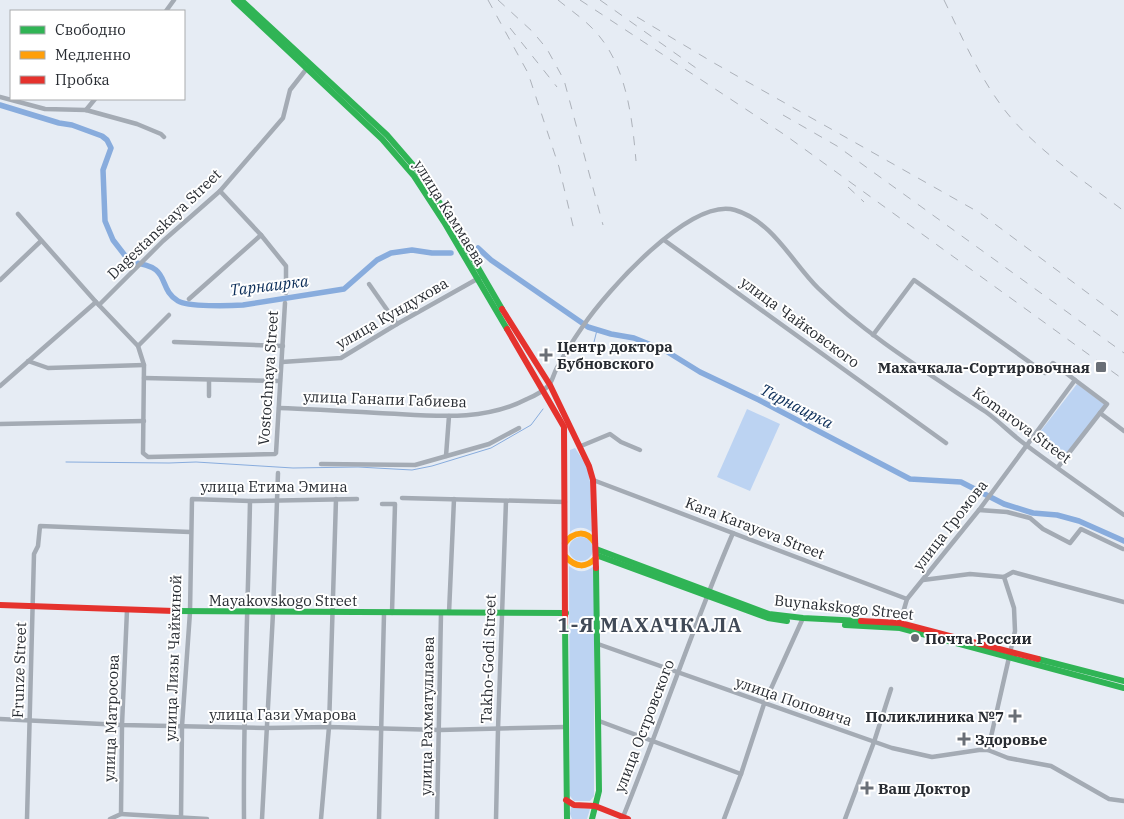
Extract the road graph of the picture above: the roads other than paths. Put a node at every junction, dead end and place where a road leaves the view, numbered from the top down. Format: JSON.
{"nodes":[{"id":1,"x":234,"y":0,"type":"edge"},
{"id":2,"x":241,"y":0,"type":"edge"},
{"id":3,"x":309,"y":67,"type":"junction"},
{"id":4,"x":11,"y":100,"type":"edge"},
{"id":5,"x":94,"y":100,"type":"edge"},
{"id":6,"x":86,"y":110,"type":"junction"},
{"id":7,"x":164,"y":137,"type":"dead end"},
{"id":8,"x":220,"y":191,"type":"junction"},
{"id":9,"x":18,"y":214,"type":"dead end"},
{"id":10,"x":261,"y":235,"type":"junction"},
{"id":11,"x":664,"y":240,"type":"junction"},
{"id":12,"x":41,"y":241,"type":"junction"},
{"id":13,"x":479,"y":278,"type":"junction"},
{"id":14,"x":0,"y":280,"type":"edge"},
{"id":15,"x":369,"y":284,"type":"dead end"},
{"id":16,"x":286,"y":293,"type":"dead end"},
{"id":17,"x":189,"y":299,"type":"dead end"},
{"id":18,"x":98,"y":303,"type":"junction"},
{"id":19,"x":286,"y":303,"type":"dead end"},
{"id":20,"x":169,"y":315,"type":"dead end"},
{"id":21,"x":397,"y":324,"type":"junction"},
{"id":22,"x":873,"y":335,"type":"junction"},
{"id":23,"x":174,"y":342,"type":"dead end"},
{"id":24,"x":138,"y":346,"type":"junction"},
{"id":25,"x":283,"y":346,"type":"junction"},
{"id":26,"x":28,"y":361,"type":"junction"},
{"id":27,"x":282,"y":362,"type":"junction"},
{"id":28,"x":144,"y":365,"type":"junction"},
{"id":29,"x":144,"y":378,"type":"junction"},
{"id":30,"x":210,"y":380,"type":"junction"},
{"id":31,"x":1075,"y":380,"type":"junction"},
{"id":32,"x":280,"y":381,"type":"junction"},
{"id":33,"x":550,"y":385,"type":"junction"},
{"id":34,"x":0,"y":386,"type":"edge"},
{"id":35,"x":543,"y":389,"type":"junction"},
{"id":36,"x":209,"y":396,"type":"dead end"},
{"id":37,"x":279,"y":408,"type":"junction"},
{"id":38,"x":1100,"y":413,"type":"junction"},
{"id":39,"x":449,"y":416,"type":"junction"},
{"id":40,"x":144,"y":421,"type":"junction"},
{"id":41,"x":0,"y":424,"type":"edge"},
{"id":42,"x":567,"y":426,"type":"junction"},
{"id":43,"x":518,"y":428,"type":"dead end"},
{"id":44,"x":1124,"y":431,"type":"edge"},
{"id":45,"x":946,"y":443,"type":"dead end"},
{"id":46,"x":1026,"y":445,"type":"junction"},
{"id":47,"x":581,"y":446,"type":"junction"},
{"id":48,"x":640,"y":450,"type":"dead end"},
{"id":49,"x":446,"y":456,"type":"junction"},
{"id":50,"x":320,"y":464,"type":"dead end"},
{"id":51,"x":1058,"y":467,"type":"junction"},
{"id":52,"x":278,"y":473,"type":"dead end"},
{"id":53,"x":593,"y":480,"type":"junction"},
{"id":54,"x":402,"y":498,"type":"dead end"},
{"id":55,"x":192,"y":499,"type":"joint"},
{"id":56,"x":336,"y":499,"type":"junction"},
{"id":57,"x":357,"y":499,"type":"dead end"},
{"id":58,"x":454,"y":499,"type":"junction"},
{"id":59,"x":277,"y":500,"type":"junction"},
{"id":60,"x":250,"y":501,"type":"junction"},
{"id":61,"x":506,"y":501,"type":"junction"},
{"id":62,"x":565,"y":502,"type":"junction"},
{"id":63,"x":382,"y":504,"type":"dead end"},
{"id":64,"x":979,"y":510,"type":"junction"},
{"id":65,"x":1124,"y":515,"type":"edge"},
{"id":66,"x":190,"y":532,"type":"junction"},
{"id":67,"x":733,"y":533,"type":"junction"},
{"id":68,"x":565,"y":543,"type":"junction"},
{"id":69,"x":1123,"y":550,"type":"edge"},
{"id":70,"x":596,"y":552,"type":"junction"},
{"id":71,"x":566,"y":557,"type":"junction"},
{"id":72,"x":1004,"y":577,"type":"junction"},
{"id":73,"x":923,"y":580,"type":"junction"},
{"id":74,"x":707,"y":594,"type":"junction"},
{"id":75,"x":907,"y":599,"type":"junction"},
{"id":76,"x":1124,"y":602,"type":"edge"},
{"id":77,"x":0,"y":605,"type":"edge"},
{"id":78,"x":33,"y":607,"type":"junction"},
{"id":79,"x":127,"y":610,"type":"junction"},
{"id":80,"x":190,"y":612,"type":"junction"},
{"id":81,"x":248,"y":612,"type":"junction"},
{"id":82,"x":273,"y":613,"type":"junction"},
{"id":83,"x":392,"y":613,"type":"junction"},
{"id":84,"x":442,"y":613,"type":"junction"},
{"id":85,"x":449,"y":613,"type":"junction"},
{"id":86,"x":566,"y":613,"type":"junction"},
{"id":87,"x":333,"y":614,"type":"junction"},
{"id":88,"x":384,"y":614,"type":"junction"},
{"id":89,"x":503,"y":614,"type":"junction"},
{"id":90,"x":802,"y":620,"type":"junction"},
{"id":91,"x":900,"y":623,"type":"junction"},
{"id":92,"x":598,"y":644,"type":"junction"},
{"id":93,"x":1009,"y":654,"type":"junction"},
{"id":94,"x":678,"y":674,"type":"junction"},
{"id":95,"x":1124,"y":681,"type":"edge"},
{"id":96,"x":1124,"y":688,"type":"edge"},
{"id":97,"x":891,"y":689,"type":"dead end"},
{"id":98,"x":764,"y":704,"type":"junction"},
{"id":99,"x":0,"y":719,"type":"edge"},
{"id":100,"x":30,"y":721,"type":"junction"},
{"id":101,"x":599,"y":721,"type":"junction"},
{"id":102,"x":122,"y":725,"type":"junction"},
{"id":103,"x":182,"y":726,"type":"junction"},
{"id":104,"x":243,"y":726,"type":"junction"},
{"id":105,"x":329,"y":727,"type":"junction"},
{"id":106,"x":266,"y":728,"type":"junction"},
{"id":107,"x":382,"y":728,"type":"junction"},
{"id":108,"x":565,"y":728,"type":"junction"},
{"id":109,"x":498,"y":729,"type":"junction"},
{"id":110,"x":440,"y":730,"type":"junction"},
{"id":111,"x":653,"y":741,"type":"junction"},
{"id":112,"x":874,"y":742,"type":"junction"},
{"id":113,"x":988,"y":750,"type":"junction"},
{"id":114,"x":742,"y":774,"type":"junction"},
{"id":115,"x":566,"y":800,"type":"junction"},
{"id":116,"x":1124,"y":801,"type":"edge"},
{"id":117,"x":595,"y":805,"type":"junction"},
{"id":118,"x":121,"y":814,"type":"junction"},
{"id":119,"x":625,"y":817,"type":"edge"},
{"id":120,"x":181,"y":818,"type":"edge"},
{"id":121,"x":27,"y":819,"type":"edge"},
{"id":122,"x":110,"y":819,"type":"edge"},
{"id":123,"x":207,"y":819,"type":"edge"},
{"id":124,"x":244,"y":819,"type":"edge"},
{"id":125,"x":262,"y":819,"type":"edge"},
{"id":126,"x":321,"y":819,"type":"edge"},
{"id":127,"x":379,"y":819,"type":"edge"},
{"id":128,"x":437,"y":819,"type":"edge"},
{"id":129,"x":496,"y":819,"type":"edge"},
{"id":130,"x":567,"y":819,"type":"edge"},
{"id":131,"x":592,"y":819,"type":"edge"},
{"id":132,"x":636,"y":819,"type":"edge"},
{"id":133,"x":724,"y":819,"type":"edge"},
{"id":134,"x":845,"y":819,"type":"edge"}],
"edges":[{"from":1,"to":3,"type":"main road","name":"улица Каммаева"},
{"from":2,"to":3,"type":"main road","name":"улица Каммаева"},
{"from":3,"to":8,"type":"street","name":"Dagestanskaya Street"},
{"from":3,"to":13,"type":"main road","name":"улица Каммаева"},
{"from":4,"to":6,"type":"street"},
{"from":5,"to":6,"type":"street"},
{"from":6,"to":7,"type":"street"},
{"from":8,"to":10,"type":"street","name":"Vostochnaya Street"},
{"from":8,"to":18,"type":"street","name":"Dagestanskaya Street"},
{"from":9,"to":12,"type":"street"},
{"from":10,"to":16,"type":"street","name":"Vostochnaya Street"},
{"from":10,"to":17,"type":"street"},
{"from":11,"to":22,"type":"street","name":"Komarova Street"},
{"from":11,"to":33,"type":"street"},
{"from":11,"to":45,"type":"street","name":"улица Чайковского"},
{"from":12,"to":14,"type":"street"},
{"from":12,"to":18,"type":"street"},
{"from":13,"to":21,"type":"street","name":"улица Кундухова"},
{"from":13,"to":33,"type":"main road","name":"улица Каммаева"},
{"from":13,"to":35,"type":"main road","name":"улица Каммаева"},
{"from":15,"to":21,"type":"street"},
{"from":18,"to":24,"type":"street"},
{"from":18,"to":26,"type":"street","name":"Dagestanskaya Street"},
{"from":19,"to":25,"type":"street","name":"Vostochnaya Street"},
{"from":20,"to":24,"type":"street"},
{"from":21,"to":27,"type":"street","name":"улица Кундухова"},
{"from":22,"to":31,"type":"street"},
{"from":22,"to":46,"type":"street","name":"Komarova Street"},
{"from":23,"to":25,"type":"street"},
{"from":24,"to":28,"type":"street"},
{"from":25,"to":27,"type":"street","name":"Vostochnaya Street"},
{"from":26,"to":28,"type":"street"},
{"from":26,"to":34,"type":"street","name":"Dagestanskaya Street"},
{"from":27,"to":32,"type":"street","name":"Vostochnaya Street"},
{"from":28,"to":29,"type":"street"},
{"from":29,"to":30,"type":"street"},
{"from":29,"to":40,"type":"street"},
{"from":30,"to":32,"type":"street"},
{"from":30,"to":36,"type":"street"},
{"from":31,"to":38,"type":"street"},
{"from":31,"to":46,"type":"street","name":"улица Громова"},
{"from":32,"to":37,"type":"street","name":"Vostochnaya Street"},
{"from":33,"to":35,"type":"street"},
{"from":33,"to":42,"type":"main road","name":"улица Каммаева"},
{"from":35,"to":39,"type":"street","name":"улица Ганапи Габиева"},
{"from":35,"to":42,"type":"main road","name":"улица Каммаева"},
{"from":37,"to":39,"type":"street","name":"улица Ганапи Габиева"},
{"from":37,"to":40,"type":"street","name":"Vostochnaya Street"},
{"from":38,"to":44,"type":"street"},
{"from":38,"to":51,"type":"street"},
{"from":39,"to":49,"type":"street"},
{"from":40,"to":41,"type":"street"},
{"from":42,"to":47,"type":"main road"},
{"from":42,"to":62,"type":"main road"},
{"from":43,"to":49,"type":"street"},
{"from":46,"to":51,"type":"street","name":"Komarova Street"},
{"from":46,"to":64,"type":"street","name":"улица Громова"},
{"from":47,"to":48,"type":"street"},
{"from":47,"to":53,"type":"main road"},
{"from":49,"to":50,"type":"street"},
{"from":51,"to":65,"type":"street","name":"Komarova Street"},
{"from":52,"to":59,"type":"street"},
{"from":53,"to":67,"type":"street","name":"Kara Karayeva Street"},
{"from":53,"to":70,"type":"main road"},
{"from":54,"to":58,"type":"street"},
{"from":55,"to":60,"type":"street","name":"улица Етима Эмина"},
{"from":55,"to":66,"type":"street","name":"улица Лизы Чайкиной"},
{"from":56,"to":57,"type":"street","name":"улица Етима Эмина"},
{"from":56,"to":59,"type":"street","name":"улица Етима Эмина"},
{"from":56,"to":87,"type":"street"},
{"from":58,"to":61,"type":"street"},
{"from":58,"to":85,"type":"street"},
{"from":59,"to":60,"type":"street","name":"улица Етима Эмина"},
{"from":59,"to":82,"type":"street"},
{"from":60,"to":81,"type":"street"},
{"from":61,"to":62,"type":"street"},
{"from":61,"to":89,"type":"street","name":"Takho-Godi Street"},
{"from":62,"to":68,"type":"main road"},
{"from":63,"to":83,"type":"street"},
{"from":64,"to":69,"type":"street"},
{"from":64,"to":73,"type":"street","name":"улица Громова"},
{"from":66,"to":78,"type":"street","name":"Frunze Street"},
{"from":66,"to":80,"type":"street","name":"улица Лизы Чайкиной"},
{"from":67,"to":74,"type":"street","name":"улица Островского"},
{"from":67,"to":75,"type":"street","name":"Kara Karayeva Street"},
{"from":68,"to":70,"type":"main road"},
{"from":68,"to":71,"type":"main road"},
{"from":70,"to":71,"type":"main road"},
{"from":70,"to":74,"type":"main road","name":"Buynakskogo Street"},
{"from":70,"to":92,"type":"main road"},
{"from":71,"to":86,"type":"main road"},
{"from":72,"to":73,"type":"street"},
{"from":72,"to":76,"type":"street"},
{"from":72,"to":93,"type":"street"},
{"from":73,"to":75,"type":"street","name":"улица Громова"},
{"from":74,"to":90,"type":"main road","name":"Buynakskogo Street"},
{"from":74,"to":94,"type":"street","name":"улица Островского"},
{"from":75,"to":91,"type":"street","name":"улица Громова"},
{"from":77,"to":78,"type":"main road","name":"Mayakovskogo Street"},
{"from":78,"to":79,"type":"main road","name":"Mayakovskogo Street"},
{"from":78,"to":100,"type":"street","name":"Frunze Street"},
{"from":79,"to":80,"type":"main road","name":"Mayakovskogo Street"},
{"from":79,"to":102,"type":"street","name":"улица Матросова"},
{"from":80,"to":81,"type":"main road","name":"Mayakovskogo Street"},
{"from":80,"to":103,"type":"street","name":"улица Лизы Чайкиной"},
{"from":81,"to":82,"type":"main road","name":"Mayakovskogo Street"},
{"from":81,"to":104,"type":"street"},
{"from":82,"to":87,"type":"main road","name":"Mayakovskogo Street"},
{"from":82,"to":106,"type":"street"},
{"from":83,"to":84,"type":"main road","name":"Mayakovskogo Street"},
{"from":83,"to":88,"type":"main road","name":"Mayakovskogo Street"},
{"from":84,"to":85,"type":"main road","name":"Mayakovskogo Street"},
{"from":84,"to":110,"type":"street","name":"улица Рахматуллаева"},
{"from":85,"to":89,"type":"main road","name":"Mayakovskogo Street"},
{"from":86,"to":89,"type":"main road","name":"Mayakovskogo Street"},
{"from":86,"to":108,"type":"main road"},
{"from":87,"to":88,"type":"main road","name":"Mayakovskogo Street"},
{"from":87,"to":105,"type":"street"},
{"from":88,"to":107,"type":"street"},
{"from":89,"to":109,"type":"street","name":"Takho-Godi Street"},
{"from":90,"to":91,"type":"main road","name":"Buynakskogo Street"},
{"from":90,"to":93,"type":"main road","name":"Buynakskogo Street"},
{"from":90,"to":98,"type":"street"},
{"from":91,"to":93,"type":"main road","name":"Buynakskogo Street"},
{"from":92,"to":94,"type":"street","name":"улица Поповича"},
{"from":92,"to":101,"type":"main road"},
{"from":93,"to":95,"type":"main road","name":"Buynakskogo Street"},
{"from":93,"to":96,"type":"main road","name":"Buynakskogo Street"},
{"from":93,"to":113,"type":"street"},
{"from":94,"to":98,"type":"street","name":"улица Поповича"},
{"from":94,"to":111,"type":"street","name":"улица Островского"},
{"from":97,"to":112,"type":"street"},
{"from":98,"to":112,"type":"street","name":"улица Поповича"},
{"from":98,"to":114,"type":"street"},
{"from":99,"to":100,"type":"street","name":"улица Гази Умарова"},
{"from":100,"to":102,"type":"street","name":"улица Гази Умарова"},
{"from":100,"to":121,"type":"street","name":"Frunze Street"},
{"from":101,"to":111,"type":"street"},
{"from":101,"to":117,"type":"main road"},
{"from":102,"to":103,"type":"street","name":"улица Гази Умарова"},
{"from":102,"to":118,"type":"street","name":"улица Матросова"},
{"from":103,"to":104,"type":"street","name":"улица Гази Умарова"},
{"from":103,"to":120,"type":"street","name":"улица Лизы Чайкиной"},
{"from":104,"to":106,"type":"street","name":"улица Гази Умарова"},
{"from":104,"to":124,"type":"street"},
{"from":105,"to":106,"type":"street","name":"улица Гази Умарова"},
{"from":105,"to":107,"type":"street","name":"улица Гази Умарова"},
{"from":105,"to":126,"type":"street"},
{"from":106,"to":125,"type":"street"},
{"from":107,"to":110,"type":"street","name":"улица Гази Умарова"},
{"from":107,"to":127,"type":"street"},
{"from":108,"to":109,"type":"street","name":"улица Гази Умарова"},
{"from":108,"to":115,"type":"main road"},
{"from":109,"to":110,"type":"street","name":"улица Гази Умарова"},
{"from":109,"to":129,"type":"street","name":"Takho-Godi Street"},
{"from":110,"to":128,"type":"street","name":"улица Рахматуллаева"},
{"from":111,"to":114,"type":"street"},
{"from":111,"to":119,"type":"street","name":"улица Островского"},
{"from":112,"to":113,"type":"street","name":"улица Поповича"},
{"from":112,"to":134,"type":"street"},
{"from":113,"to":116,"type":"street","name":"улица Поповича"},
{"from":114,"to":133,"type":"street"},
{"from":115,"to":117,"type":"main road"},
{"from":115,"to":130,"type":"main road"},
{"from":117,"to":119,"type":"main road"},
{"from":117,"to":131,"type":"main road"},
{"from":118,"to":120,"type":"street"},
{"from":118,"to":122,"type":"street"},
{"from":119,"to":132,"type":"main road"},
{"from":120,"to":123,"type":"street"}]}
